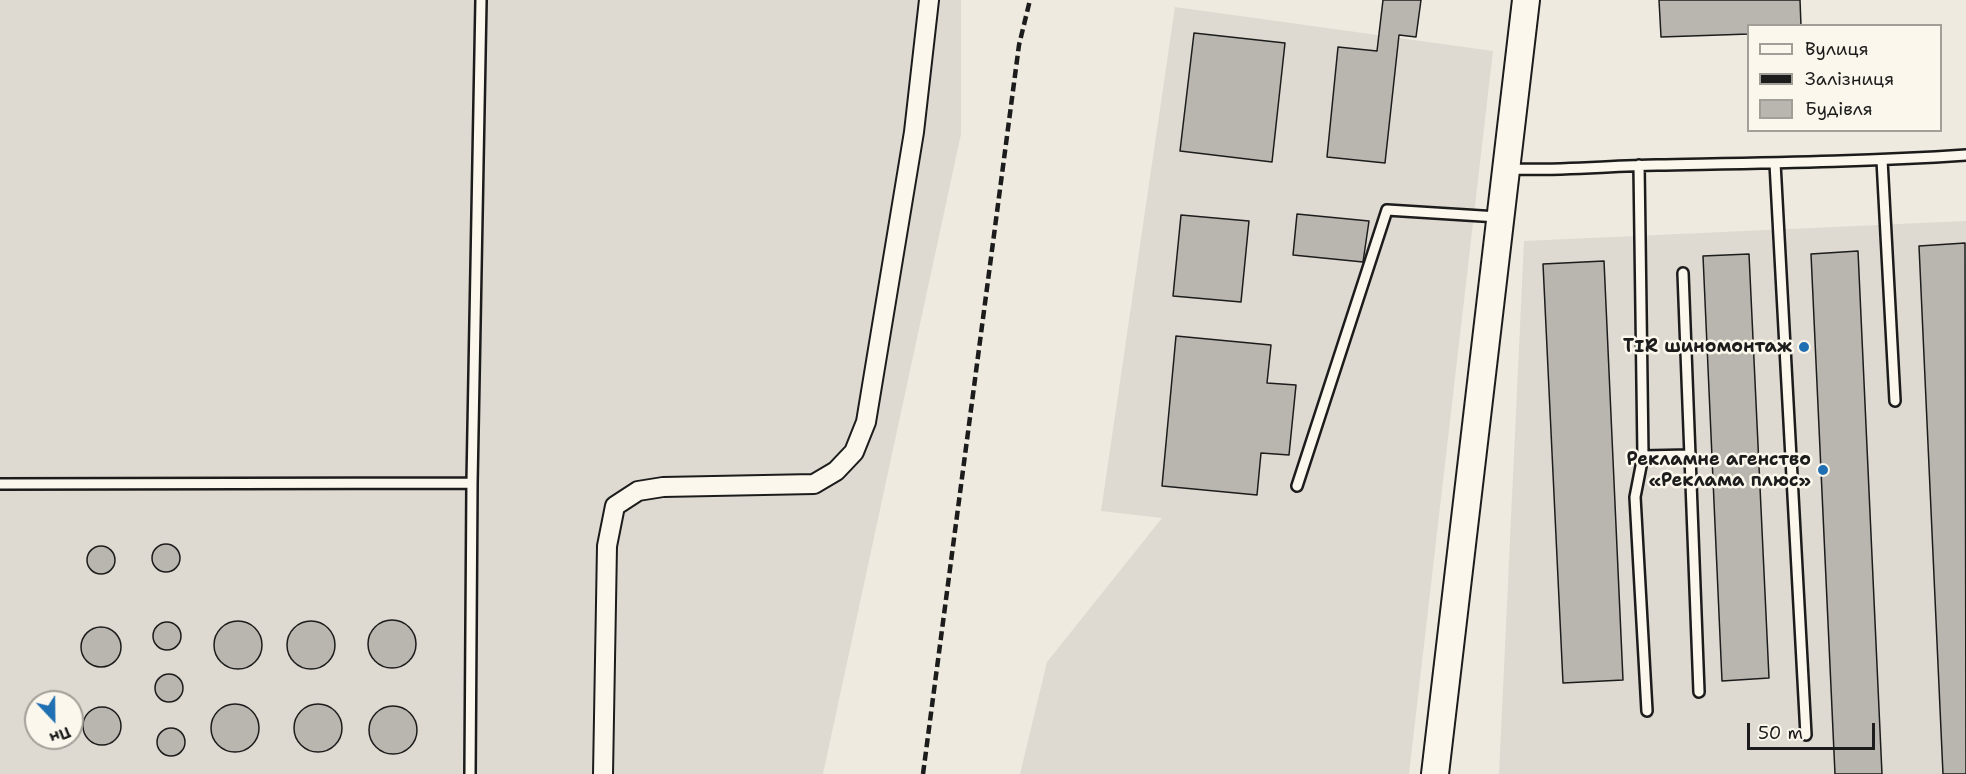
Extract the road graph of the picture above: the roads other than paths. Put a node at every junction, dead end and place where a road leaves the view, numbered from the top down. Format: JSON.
{"nodes":[{"id":1,"x":481,"y":0,"type":"edge"},
{"id":2,"x":929,"y":0,"type":"edge"},
{"id":3,"x":1526,"y":0,"type":"edge"},
{"id":4,"x":1966,"y":155,"type":"edge"},
{"id":5,"x":1882,"y":160,"type":"junction"},
{"id":6,"x":1775,"y":163,"type":"junction"},
{"id":7,"x":1639,"y":165,"type":"junction"},
{"id":8,"x":1506,"y":169,"type":"junction"},
{"id":9,"x":1500,"y":217,"type":"junction"},
{"id":10,"x":1683,"y":273,"type":"dead end"},
{"id":11,"x":1895,"y":401,"type":"dead end"},
{"id":12,"x":1690,"y":455,"type":"junction"},
{"id":13,"x":1643,"y":456,"type":"junction"},
{"id":14,"x":472,"y":483,"type":"junction"},
{"id":15,"x":0,"y":484,"type":"edge"},
{"id":16,"x":1297,"y":486,"type":"dead end"},
{"id":17,"x":1699,"y":692,"type":"dead end"},
{"id":18,"x":1647,"y":711,"type":"dead end"},
{"id":19,"x":1806,"y":735,"type":"dead end"},
{"id":20,"x":470,"y":774,"type":"edge"},
{"id":21,"x":603,"y":774,"type":"edge"},
{"id":22,"x":1434,"y":774,"type":"edge"}],
"edges":[{"from":1,"to":14,"type":"lane"},
{"from":2,"to":21,"type":"street"},
{"from":3,"to":8,"type":"main road"},
{"from":4,"to":5,"type":"lane"},
{"from":5,"to":6,"type":"lane"},
{"from":5,"to":11,"type":"lane"},
{"from":6,"to":7,"type":"lane"},
{"from":6,"to":19,"type":"lane"},
{"from":7,"to":8,"type":"lane"},
{"from":7,"to":13,"type":"lane"},
{"from":8,"to":9,"type":"main road"},
{"from":9,"to":16,"type":"lane"},
{"from":9,"to":22,"type":"main road"},
{"from":10,"to":12,"type":"lane"},
{"from":12,"to":13,"type":"lane"},
{"from":12,"to":17,"type":"lane"},
{"from":13,"to":18,"type":"lane"},
{"from":14,"to":15,"type":"lane"},
{"from":14,"to":20,"type":"lane"}]}
